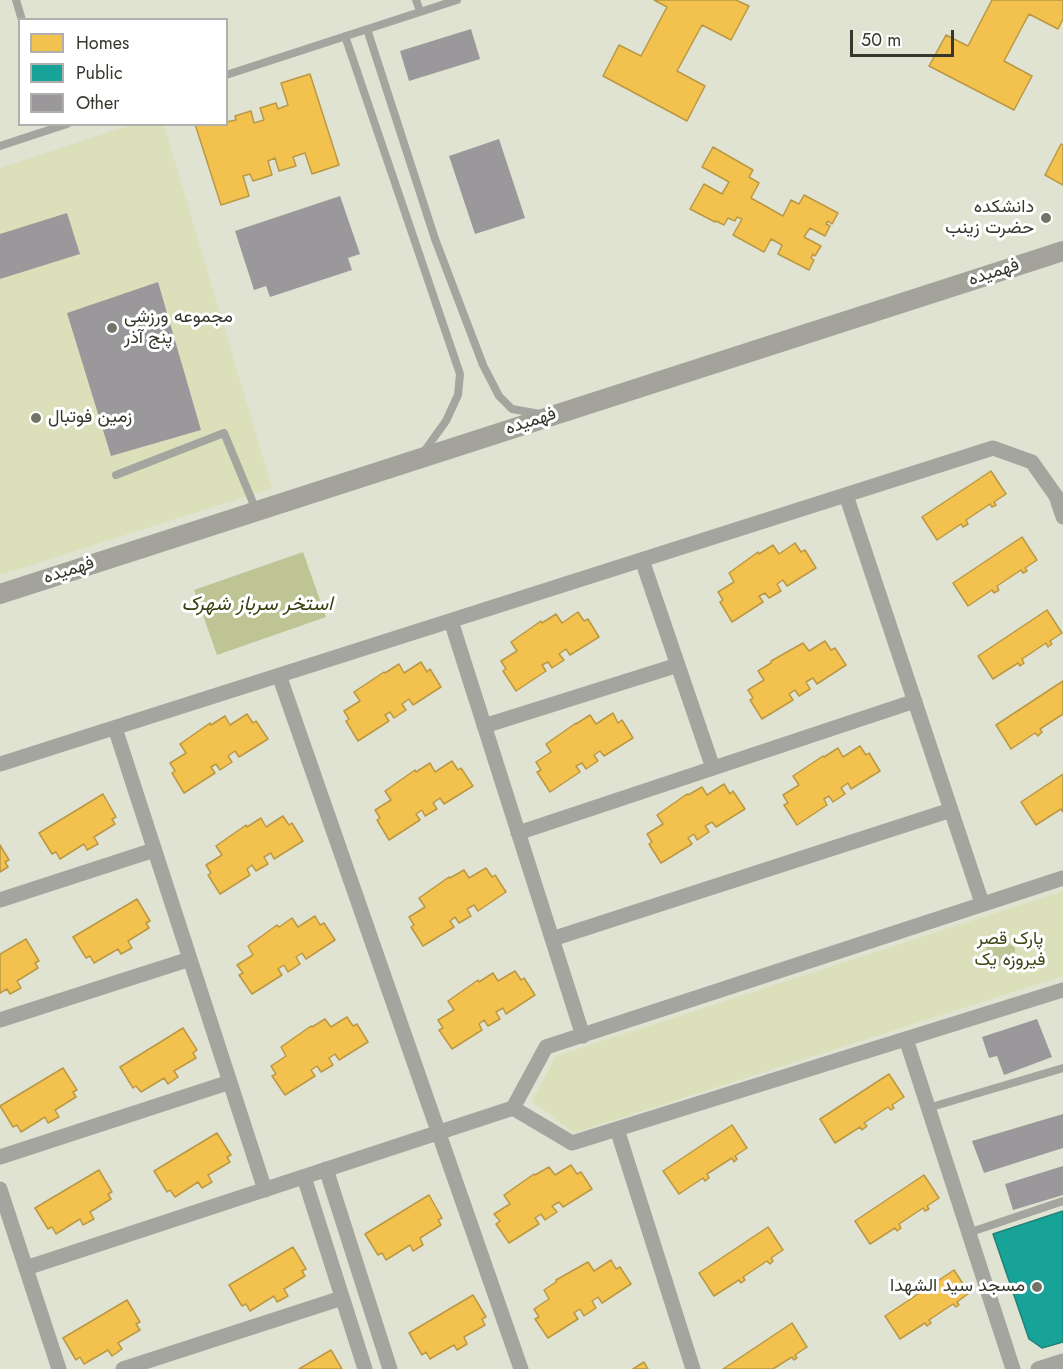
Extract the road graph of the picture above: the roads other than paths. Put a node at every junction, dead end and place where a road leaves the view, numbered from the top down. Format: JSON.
{"nodes":[{"id":1,"x":16,"y":0,"type":"edge"},
{"id":2,"x":416,"y":0,"type":"edge"},
{"id":3,"x":457,"y":0,"type":"edge"},
{"id":4,"x":420,"y":11,"type":"junction"},
{"id":5,"x":21,"y":18,"type":"edge"},
{"id":6,"x":367,"y":29,"type":"junction"},
{"id":7,"x":345,"y":36,"type":"junction"},
{"id":8,"x":228,"y":74,"type":"edge"},
{"id":9,"x":57,"y":126,"type":"edge"},
{"id":10,"x":0,"y":146,"type":"edge"},
{"id":11,"x":1063,"y":251,"type":"edge"},
{"id":12,"x":551,"y":416,"type":"junction"},
{"id":13,"x":419,"y":459,"type":"junction"},
{"id":14,"x":116,"y":475,"type":"dead end"},
{"id":15,"x":846,"y":495,"type":"junction"},
{"id":16,"x":257,"y":511,"type":"junction"},
{"id":17,"x":1063,"y":517,"type":"edge"},
{"id":18,"x":642,"y":560,"type":"junction"},
{"id":19,"x":0,"y":594,"type":"edge"},
{"id":20,"x":451,"y":621,"type":"junction"},
{"id":21,"x":678,"y":664,"type":"junction"},
{"id":22,"x":279,"y":675,"type":"junction"},
{"id":23,"x":915,"y":701,"type":"junction"},
{"id":24,"x":484,"y":726,"type":"junction"},
{"id":25,"x":115,"y":728,"type":"junction"},
{"id":26,"x":0,"y":764,"type":"edge"},
{"id":27,"x":713,"y":768,"type":"junction"},
{"id":28,"x":951,"y":810,"type":"junction"},
{"id":29,"x":518,"y":833,"type":"junction"},
{"id":30,"x":154,"y":850,"type":"junction"},
{"id":31,"x":1063,"y":878,"type":"edge"},
{"id":32,"x":0,"y":900,"type":"edge"},
{"id":33,"x":982,"y":903,"type":"junction"},
{"id":34,"x":552,"y":939,"type":"junction"},
{"id":35,"x":190,"y":959,"type":"junction"},
{"id":36,"x":1063,"y":990,"type":"edge"},
{"id":37,"x":0,"y":1020,"type":"edge"},
{"id":38,"x":582,"y":1036,"type":"junction"},
{"id":39,"x":906,"y":1039,"type":"junction"},
{"id":40,"x":1063,"y":1068,"type":"edge"},
{"id":41,"x":230,"y":1082,"type":"junction"},
{"id":42,"x":513,"y":1108,"type":"junction"},
{"id":43,"x":928,"y":1108,"type":"junction"},
{"id":44,"x":617,"y":1129,"type":"junction"},
{"id":45,"x":439,"y":1132,"type":"junction"},
{"id":46,"x":0,"y":1156,"type":"edge"},
{"id":47,"x":326,"y":1169,"type":"junction"},
{"id":48,"x":304,"y":1177,"type":"junction"},
{"id":49,"x":0,"y":1189,"type":"edge"},
{"id":50,"x":265,"y":1190,"type":"junction"},
{"id":51,"x":1063,"y":1201,"type":"edge"},
{"id":52,"x":968,"y":1233,"type":"junction"},
{"id":53,"x":26,"y":1268,"type":"junction"},
{"id":54,"x":342,"y":1298,"type":"junction"},
{"id":55,"x":1063,"y":1361,"type":"edge"},
{"id":56,"x":59,"y":1369,"type":"edge"},
{"id":57,"x":123,"y":1369,"type":"edge"},
{"id":58,"x":365,"y":1369,"type":"edge"},
{"id":59,"x":390,"y":1369,"type":"edge"},
{"id":60,"x":521,"y":1369,"type":"edge"},
{"id":61,"x":693,"y":1369,"type":"edge"},
{"id":62,"x":1013,"y":1369,"type":"edge"},
{"id":63,"x":1038,"y":1369,"type":"edge"}],
"edges":[{"from":1,"to":5,"type":"lane"},
{"from":2,"to":4,"type":"lane"},
{"from":3,"to":4,"type":"lane"},
{"from":4,"to":6,"type":"lane"},
{"from":6,"to":7,"type":"lane"},
{"from":6,"to":12,"type":"lane"},
{"from":7,"to":8,"type":"lane"},
{"from":7,"to":13,"type":"lane"},
{"from":9,"to":10,"type":"lane"},
{"from":11,"to":12,"type":"main road","name":"فهمیده"},
{"from":12,"to":13,"type":"main road","name":"فهمیده"},
{"from":13,"to":16,"type":"main road","name":"فهمیده"},
{"from":14,"to":16,"type":"lane"},
{"from":15,"to":17,"type":"street"},
{"from":15,"to":18,"type":"street"},
{"from":15,"to":23,"type":"street"},
{"from":16,"to":19,"type":"main road","name":"فهمیده"},
{"from":18,"to":20,"type":"street"},
{"from":18,"to":21,"type":"street"},
{"from":20,"to":22,"type":"street"},
{"from":20,"to":24,"type":"street"},
{"from":21,"to":24,"type":"street"},
{"from":21,"to":27,"type":"street"},
{"from":22,"to":25,"type":"street"},
{"from":22,"to":45,"type":"street"},
{"from":23,"to":27,"type":"street"},
{"from":23,"to":28,"type":"street"},
{"from":24,"to":29,"type":"street"},
{"from":25,"to":26,"type":"street"},
{"from":25,"to":30,"type":"street"},
{"from":27,"to":29,"type":"street"},
{"from":28,"to":33,"type":"street"},
{"from":28,"to":34,"type":"street"},
{"from":29,"to":34,"type":"street"},
{"from":30,"to":32,"type":"street"},
{"from":30,"to":35,"type":"street"},
{"from":31,"to":33,"type":"street"},
{"from":33,"to":38,"type":"street"},
{"from":34,"to":38,"type":"street"},
{"from":35,"to":37,"type":"street"},
{"from":35,"to":41,"type":"street"},
{"from":36,"to":39,"type":"street"},
{"from":38,"to":42,"type":"street"},
{"from":39,"to":43,"type":"street"},
{"from":39,"to":44,"type":"street"},
{"from":40,"to":43,"type":"lane"},
{"from":41,"to":46,"type":"street"},
{"from":41,"to":50,"type":"street"},
{"from":42,"to":44,"type":"street"},
{"from":42,"to":45,"type":"street"},
{"from":43,"to":52,"type":"street"},
{"from":44,"to":61,"type":"street"},
{"from":45,"to":47,"type":"street"},
{"from":45,"to":60,"type":"street"},
{"from":47,"to":48,"type":"street"},
{"from":47,"to":59,"type":"street"},
{"from":48,"to":50,"type":"street"},
{"from":48,"to":54,"type":"street"},
{"from":49,"to":53,"type":"street"},
{"from":50,"to":53,"type":"street"},
{"from":51,"to":52,"type":"lane"},
{"from":52,"to":62,"type":"street"},
{"from":53,"to":56,"type":"street"},
{"from":54,"to":57,"type":"street"},
{"from":54,"to":58,"type":"street"},
{"from":55,"to":63,"type":"street"}]}
